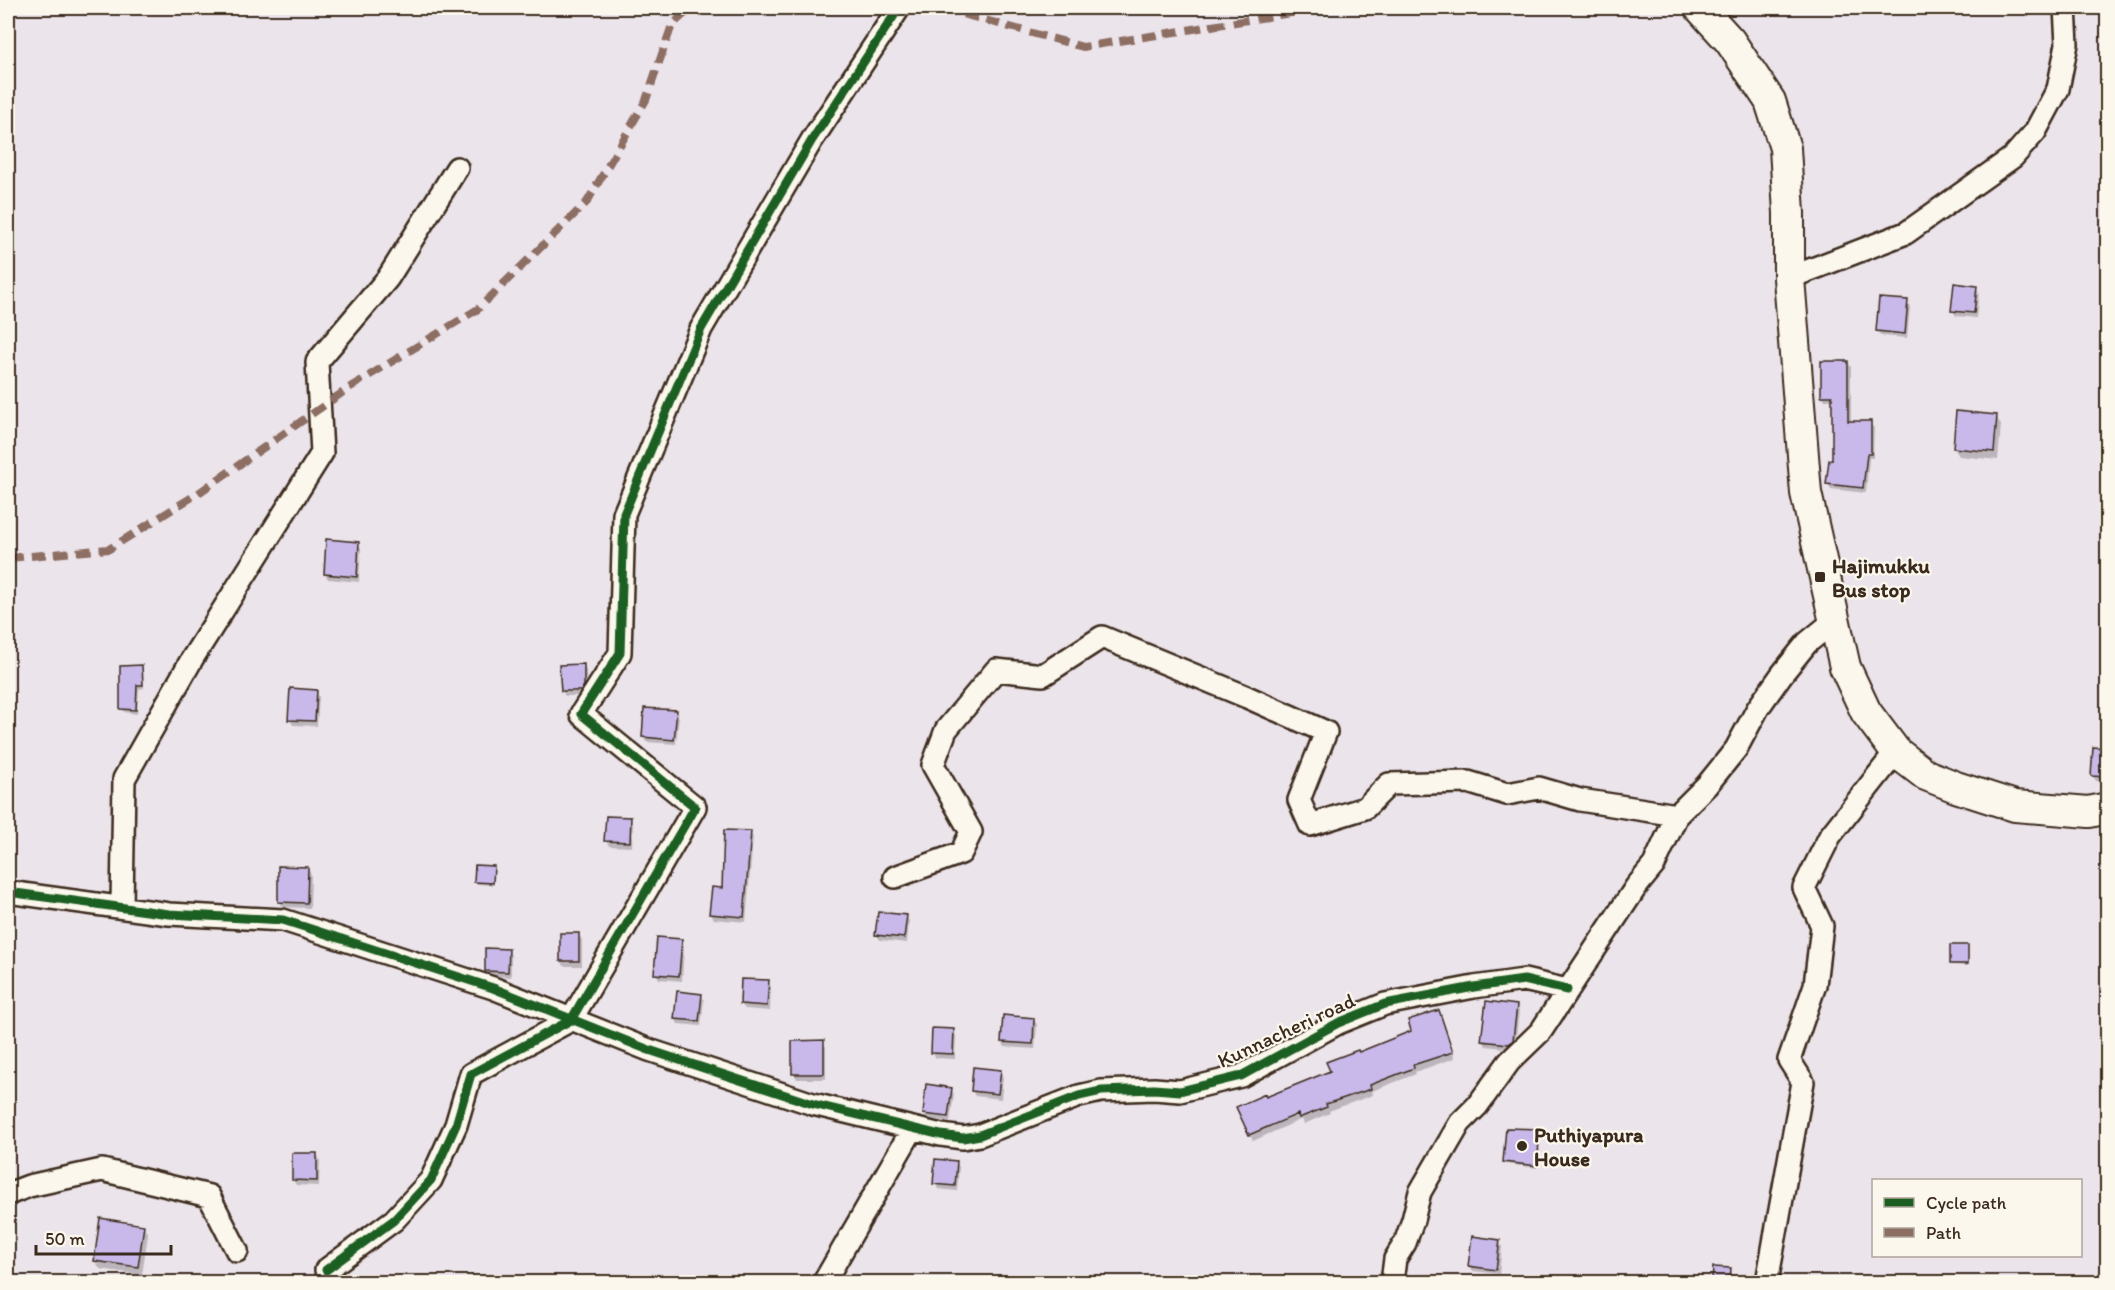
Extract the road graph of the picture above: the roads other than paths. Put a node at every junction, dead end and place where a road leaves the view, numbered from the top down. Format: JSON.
{"nodes":[{"id":1,"x":899,"y":8,"type":"edge"},
{"id":2,"x":1700,"y":8,"type":"edge"},
{"id":3,"x":2065,"y":8,"type":"edge"},
{"id":4,"x":457,"y":168,"type":"dead end"},
{"id":5,"x":1789,"y":278,"type":"junction"},
{"id":6,"x":1834,"y":621,"type":"junction"},
{"id":7,"x":1896,"y":752,"type":"junction"},
{"id":8,"x":2108,"y":808,"type":"edge"},
{"id":9,"x":1677,"y":815,"type":"junction"},
{"id":10,"x":895,"y":877,"type":"dead end"},
{"id":11,"x":8,"y":892,"type":"edge"},
{"id":12,"x":122,"y":907,"type":"junction"},
{"id":13,"x":1567,"y":990,"type":"junction"},
{"id":14,"x":572,"y":1020,"type":"junction"},
{"id":15,"x":913,"y":1128,"type":"junction"},
{"id":16,"x":8,"y":1194,"type":"edge"},
{"id":17,"x":237,"y":1251,"type":"dead end"},
{"id":18,"x":326,"y":1270,"type":"dead end"},
{"id":19,"x":824,"y":1282,"type":"edge"},
{"id":20,"x":1392,"y":1282,"type":"edge"},
{"id":21,"x":1767,"y":1282,"type":"edge"}],
"edges":[{"from":1,"to":14,"type":"street"},
{"from":2,"to":5,"type":"main road"},
{"from":3,"to":5,"type":"street"},
{"from":4,"to":12,"type":"street"},
{"from":5,"to":6,"type":"main road"},
{"from":6,"to":7,"type":"main road"},
{"from":6,"to":9,"type":"street"},
{"from":7,"to":8,"type":"main road"},
{"from":7,"to":21,"type":"street"},
{"from":9,"to":10,"type":"street"},
{"from":9,"to":13,"type":"street"},
{"from":11,"to":12,"type":"street","name":"Kunnacheri road"},
{"from":12,"to":14,"type":"street","name":"Kunnacheri road"},
{"from":13,"to":15,"type":"street","name":"Kunnacheri road"},
{"from":13,"to":20,"type":"street"},
{"from":14,"to":15,"type":"street","name":"Kunnacheri road"},
{"from":14,"to":18,"type":"street"},
{"from":15,"to":19,"type":"street"},
{"from":16,"to":17,"type":"street"}]}
